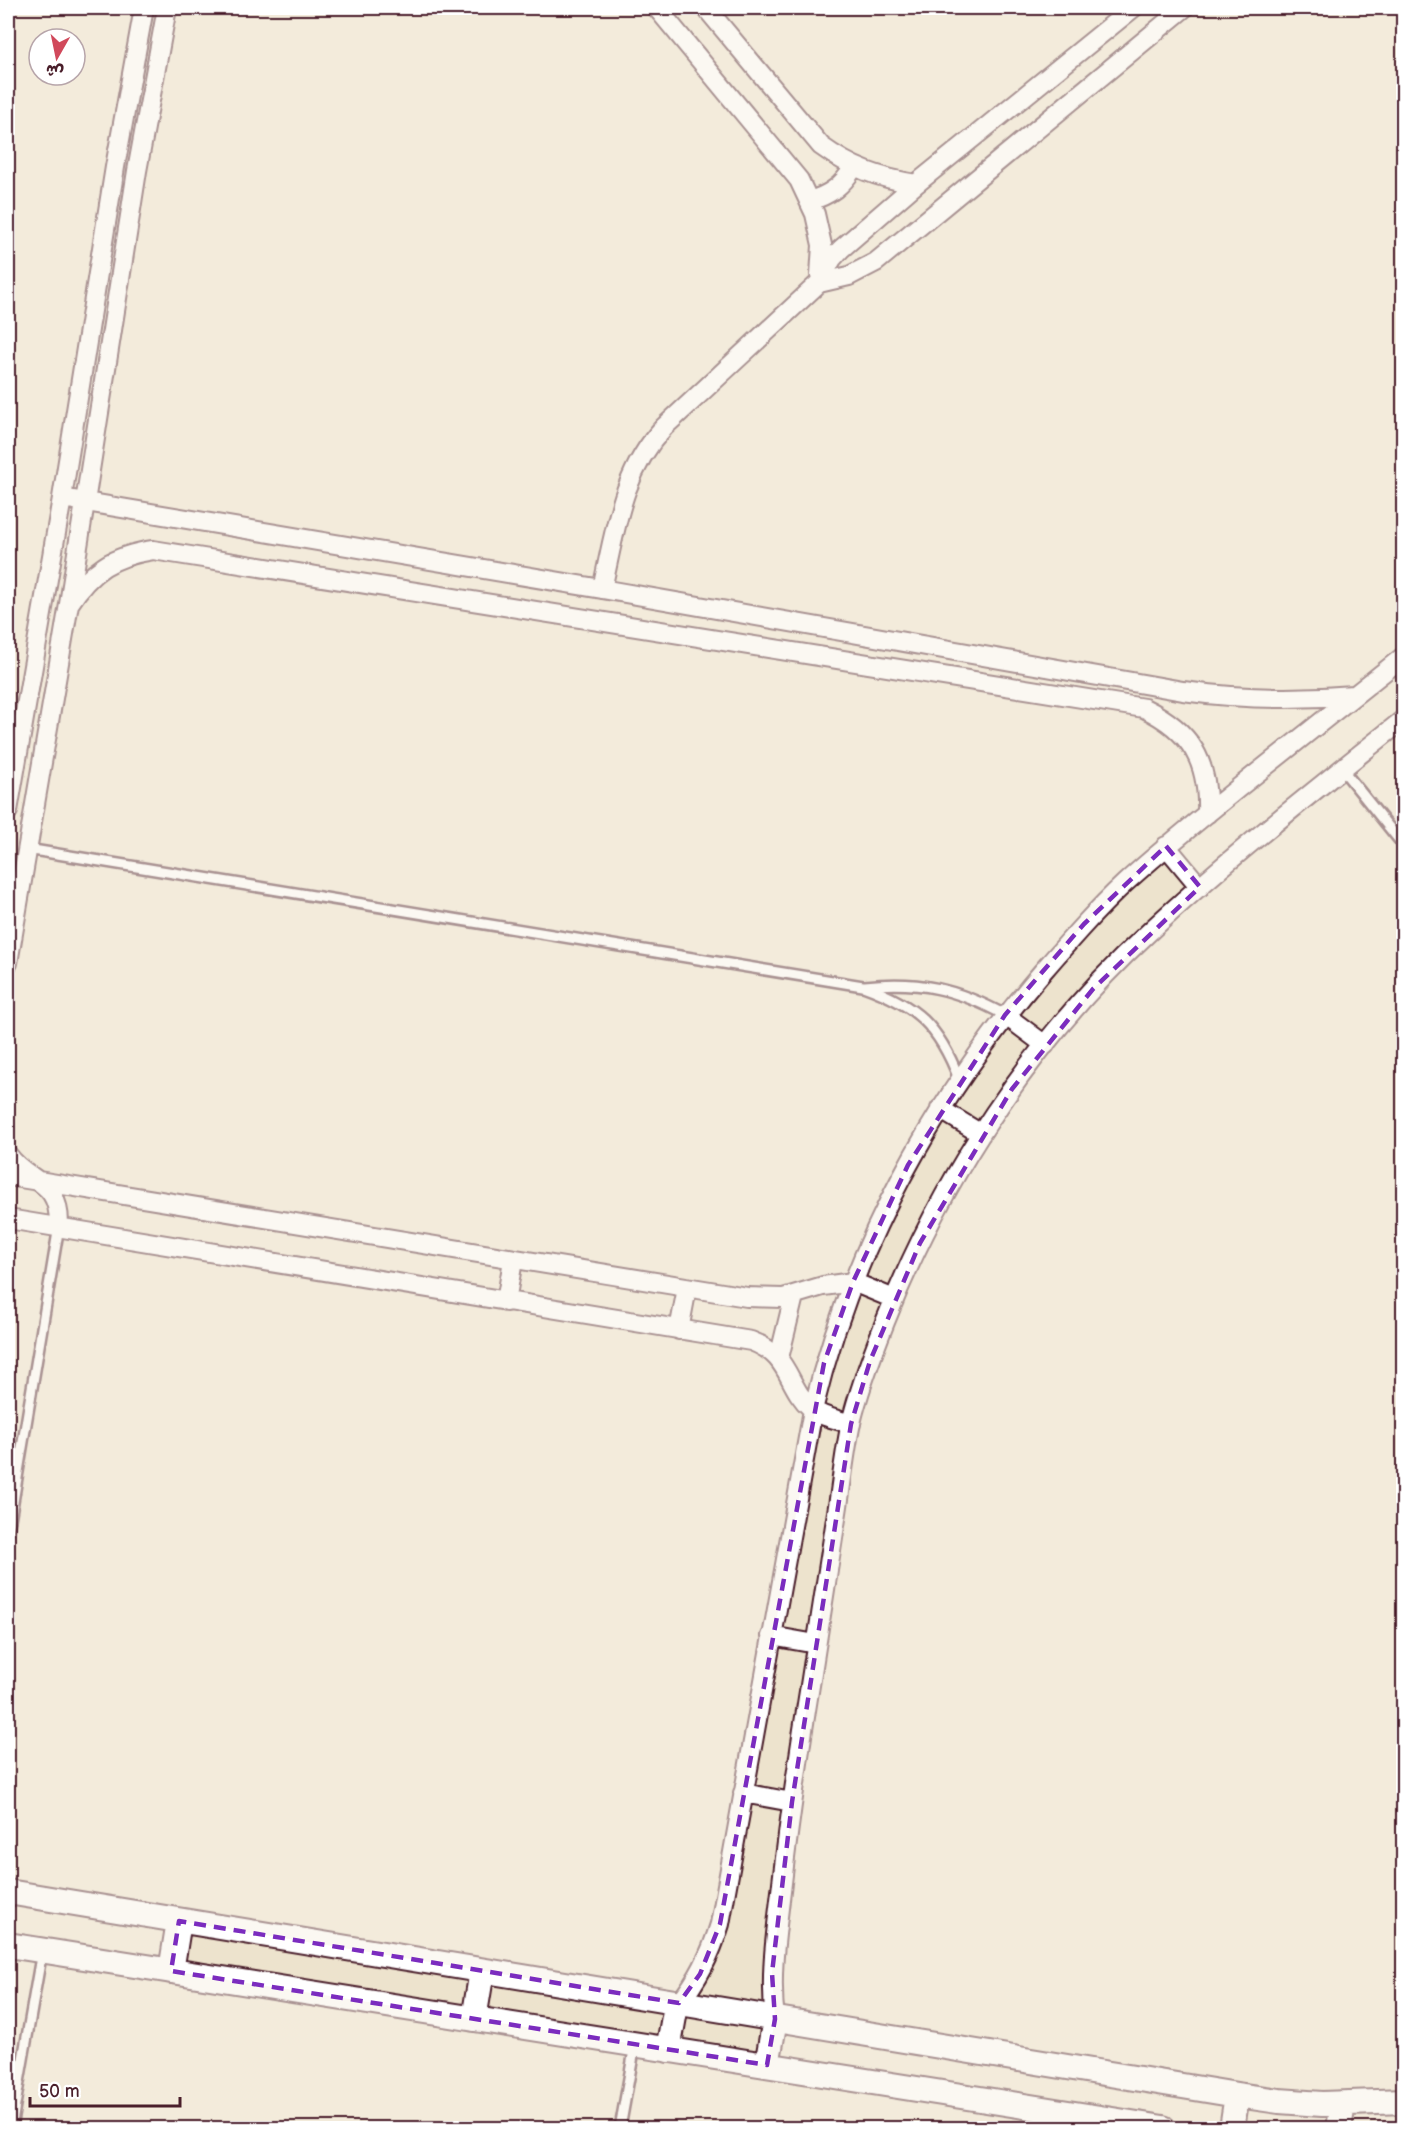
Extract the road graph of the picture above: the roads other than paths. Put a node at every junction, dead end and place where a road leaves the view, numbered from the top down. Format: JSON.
{"nodes":[{"id":1,"x":144,"y":8,"type":"edge"},
{"id":2,"x":167,"y":8,"type":"edge"},
{"id":3,"x":657,"y":8,"type":"edge"},
{"id":4,"x":706,"y":8,"type":"edge"},
{"id":5,"x":1133,"y":8,"type":"edge"},
{"id":6,"x":1184,"y":8,"type":"edge"},
{"id":7,"x":116,"y":167,"type":"junction"},
{"id":8,"x":854,"y":167,"type":"junction"},
{"id":9,"x":137,"y":171,"type":"junction"},
{"id":10,"x":916,"y":184,"type":"junction"},
{"id":11,"x":809,"y":201,"type":"junction"},
{"id":12,"x":819,"y":283,"type":"junction"},
{"id":13,"x":62,"y":498,"type":"junction"},
{"id":14,"x":85,"y":502,"type":"junction"},
{"id":15,"x":602,"y":589,"type":"junction"},
{"id":16,"x":69,"y":604,"type":"junction"},
{"id":17,"x":743,"y":614,"type":"junction"},
{"id":18,"x":737,"y":643,"type":"junction"},
{"id":19,"x":1404,"y":656,"type":"edge"},
{"id":20,"x":1106,"y":676,"type":"junction"},
{"id":21,"x":1354,"y":696,"type":"junction"},
{"id":22,"x":1102,"y":701,"type":"junction"},
{"id":23,"x":1404,"y":719,"type":"edge"},
{"id":24,"x":1342,"y":769,"type":"junction"},
{"id":25,"x":8,"y":811,"type":"edge"},
{"id":26,"x":1206,"y":814,"type":"junction"},
{"id":27,"x":1167,"y":846,"type":"junction"},
{"id":28,"x":1404,"y":846,"type":"edge"},
{"id":29,"x":27,"y":849,"type":"junction"},
{"id":30,"x":1200,"y":886,"type":"junction"},
{"id":31,"x":8,"y":963,"type":"edge"},
{"id":32,"x":863,"y":986,"type":"junction"},
{"id":33,"x":1005,"y":1015,"type":"junction"},
{"id":34,"x":1045,"y":1045,"type":"junction"},
{"id":35,"x":959,"y":1079,"type":"junction"},
{"id":36,"x":940,"y":1109,"type":"junction"},
{"id":37,"x":981,"y":1134,"type":"junction"},
{"id":38,"x":8,"y":1155,"type":"edge"},
{"id":39,"x":8,"y":1176,"type":"edge"},
{"id":40,"x":39,"y":1180,"type":"junction"},
{"id":41,"x":8,"y":1219,"type":"edge"},
{"id":42,"x":59,"y":1226,"type":"junction"},
{"id":43,"x":513,"y":1260,"type":"junction"},
{"id":44,"x":853,"y":1282,"type":"junction"},
{"id":45,"x":687,"y":1288,"type":"junction"},
{"id":46,"x":794,"y":1296,"type":"junction"},
{"id":47,"x":894,"y":1299,"type":"junction"},
{"id":48,"x":506,"y":1302,"type":"junction"},
{"id":49,"x":679,"y":1330,"type":"junction"},
{"id":50,"x":779,"y":1358,"type":"junction"},
{"id":51,"x":813,"y":1410,"type":"junction"},
{"id":52,"x":851,"y":1424,"type":"junction"},
{"id":53,"x":8,"y":1532,"type":"edge"},
{"id":54,"x":771,"y":1636,"type":"junction"},
{"id":55,"x":816,"y":1644,"type":"junction"},
{"id":56,"x":743,"y":1793,"type":"junction"},
{"id":57,"x":792,"y":1802,"type":"junction"},
{"id":58,"x":8,"y":1892,"type":"edge"},
{"id":59,"x":179,"y":1921,"type":"junction"},
{"id":60,"x":8,"y":1945,"type":"edge"},
{"id":61,"x":42,"y":1951,"type":"junction"},
{"id":62,"x":171,"y":1971,"type":"junction"},
{"id":63,"x":482,"y":1971,"type":"junction"},
{"id":64,"x":679,"y":2003,"type":"junction"},
{"id":65,"x":474,"y":2019,"type":"junction"},
{"id":66,"x":775,"y":2019,"type":"junction"},
{"id":67,"x":635,"y":2045,"type":"junction"},
{"id":68,"x":668,"y":2050,"type":"junction"},
{"id":69,"x":767,"y":2066,"type":"junction"},
{"id":70,"x":1237,"y":2095,"type":"junction"},
{"id":71,"x":1404,"y":2101,"type":"edge"},
{"id":72,"x":1343,"y":2104,"type":"junction"},
{"id":73,"x":11,"y":2128,"type":"edge"},
{"id":74,"x":620,"y":2128,"type":"edge"},
{"id":75,"x":1163,"y":2128,"type":"edge"},
{"id":76,"x":1232,"y":2128,"type":"edge"},
{"id":77,"x":1339,"y":2128,"type":"edge"}],
"edges":[{"from":1,"to":7,"type":"street"},
{"from":2,"to":9,"type":"street"},
{"from":3,"to":11,"type":"street"},
{"from":4,"to":8,"type":"street"},
{"from":5,"to":10,"type":"street"},
{"from":6,"to":12,"type":"street"},
{"from":7,"to":9,"type":"street"},
{"from":7,"to":13,"type":"street"},
{"from":8,"to":10,"type":"street"},
{"from":8,"to":11,"type":"street"},
{"from":9,"to":14,"type":"street"},
{"from":10,"to":12,"type":"street"},
{"from":11,"to":12,"type":"street"},
{"from":12,"to":15,"type":"street"},
{"from":13,"to":14,"type":"street"},
{"from":13,"to":25,"type":"street"},
{"from":14,"to":15,"type":"street"},
{"from":14,"to":16,"type":"street"},
{"from":15,"to":17,"type":"street"},
{"from":16,"to":18,"type":"street"},
{"from":16,"to":29,"type":"street"},
{"from":17,"to":18,"type":"street"},
{"from":17,"to":20,"type":"street"},
{"from":18,"to":22,"type":"street"},
{"from":19,"to":21,"type":"street"},
{"from":20,"to":21,"type":"street"},
{"from":20,"to":22,"type":"street"},
{"from":21,"to":26,"type":"street"},
{"from":22,"to":26,"type":"street"},
{"from":23,"to":24,"type":"street"},
{"from":24,"to":28,"type":"lane"},
{"from":24,"to":30,"type":"street"},
{"from":26,"to":27,"type":"street"},
{"from":27,"to":30,"type":"street"},
{"from":27,"to":33,"type":"street"},
{"from":29,"to":31,"type":"street"},
{"from":29,"to":32,"type":"lane"},
{"from":30,"to":34,"type":"street"},
{"from":32,"to":33,"type":"lane"},
{"from":32,"to":35,"type":"lane"},
{"from":33,"to":34,"type":"street"},
{"from":33,"to":35,"type":"street"},
{"from":34,"to":37,"type":"street"},
{"from":35,"to":36,"type":"street"},
{"from":36,"to":37,"type":"street"},
{"from":36,"to":44,"type":"street"},
{"from":37,"to":47,"type":"street"},
{"from":38,"to":40,"type":"street"},
{"from":39,"to":40,"type":"street"},
{"from":40,"to":42,"type":"street"},
{"from":40,"to":43,"type":"street"},
{"from":41,"to":42,"type":"street"},
{"from":42,"to":48,"type":"street"},
{"from":42,"to":53,"type":"lane"},
{"from":43,"to":45,"type":"street"},
{"from":43,"to":48,"type":"street"},
{"from":44,"to":46,"type":"street"},
{"from":44,"to":47,"type":"street"},
{"from":44,"to":51,"type":"street"},
{"from":45,"to":46,"type":"street"},
{"from":45,"to":49,"type":"street"},
{"from":46,"to":50,"type":"street"},
{"from":47,"to":52,"type":"street"},
{"from":48,"to":49,"type":"street"},
{"from":49,"to":50,"type":"street"},
{"from":50,"to":51,"type":"street"},
{"from":51,"to":52,"type":"street"},
{"from":51,"to":54,"type":"street"},
{"from":52,"to":55,"type":"street"},
{"from":54,"to":55,"type":"street"},
{"from":54,"to":56,"type":"street"},
{"from":55,"to":57,"type":"street"},
{"from":56,"to":57,"type":"street"},
{"from":56,"to":64,"type":"street"},
{"from":57,"to":66,"type":"street"},
{"from":58,"to":59,"type":"street"},
{"from":59,"to":62,"type":"street"},
{"from":59,"to":63,"type":"street"},
{"from":60,"to":61,"type":"street"},
{"from":61,"to":62,"type":"street"},
{"from":61,"to":73,"type":"lane"},
{"from":62,"to":65,"type":"street"},
{"from":63,"to":64,"type":"street"},
{"from":63,"to":65,"type":"street"},
{"from":64,"to":66,"type":"street"},
{"from":64,"to":68,"type":"street"},
{"from":65,"to":67,"type":"street"},
{"from":66,"to":69,"type":"street"},
{"from":66,"to":70,"type":"street"},
{"from":67,"to":68,"type":"street"},
{"from":67,"to":74,"type":"lane"},
{"from":68,"to":69,"type":"street"},
{"from":69,"to":75,"type":"street"},
{"from":70,"to":72,"type":"street"},
{"from":70,"to":76,"type":"street"},
{"from":71,"to":72,"type":"street"},
{"from":72,"to":77,"type":"street"}]}
